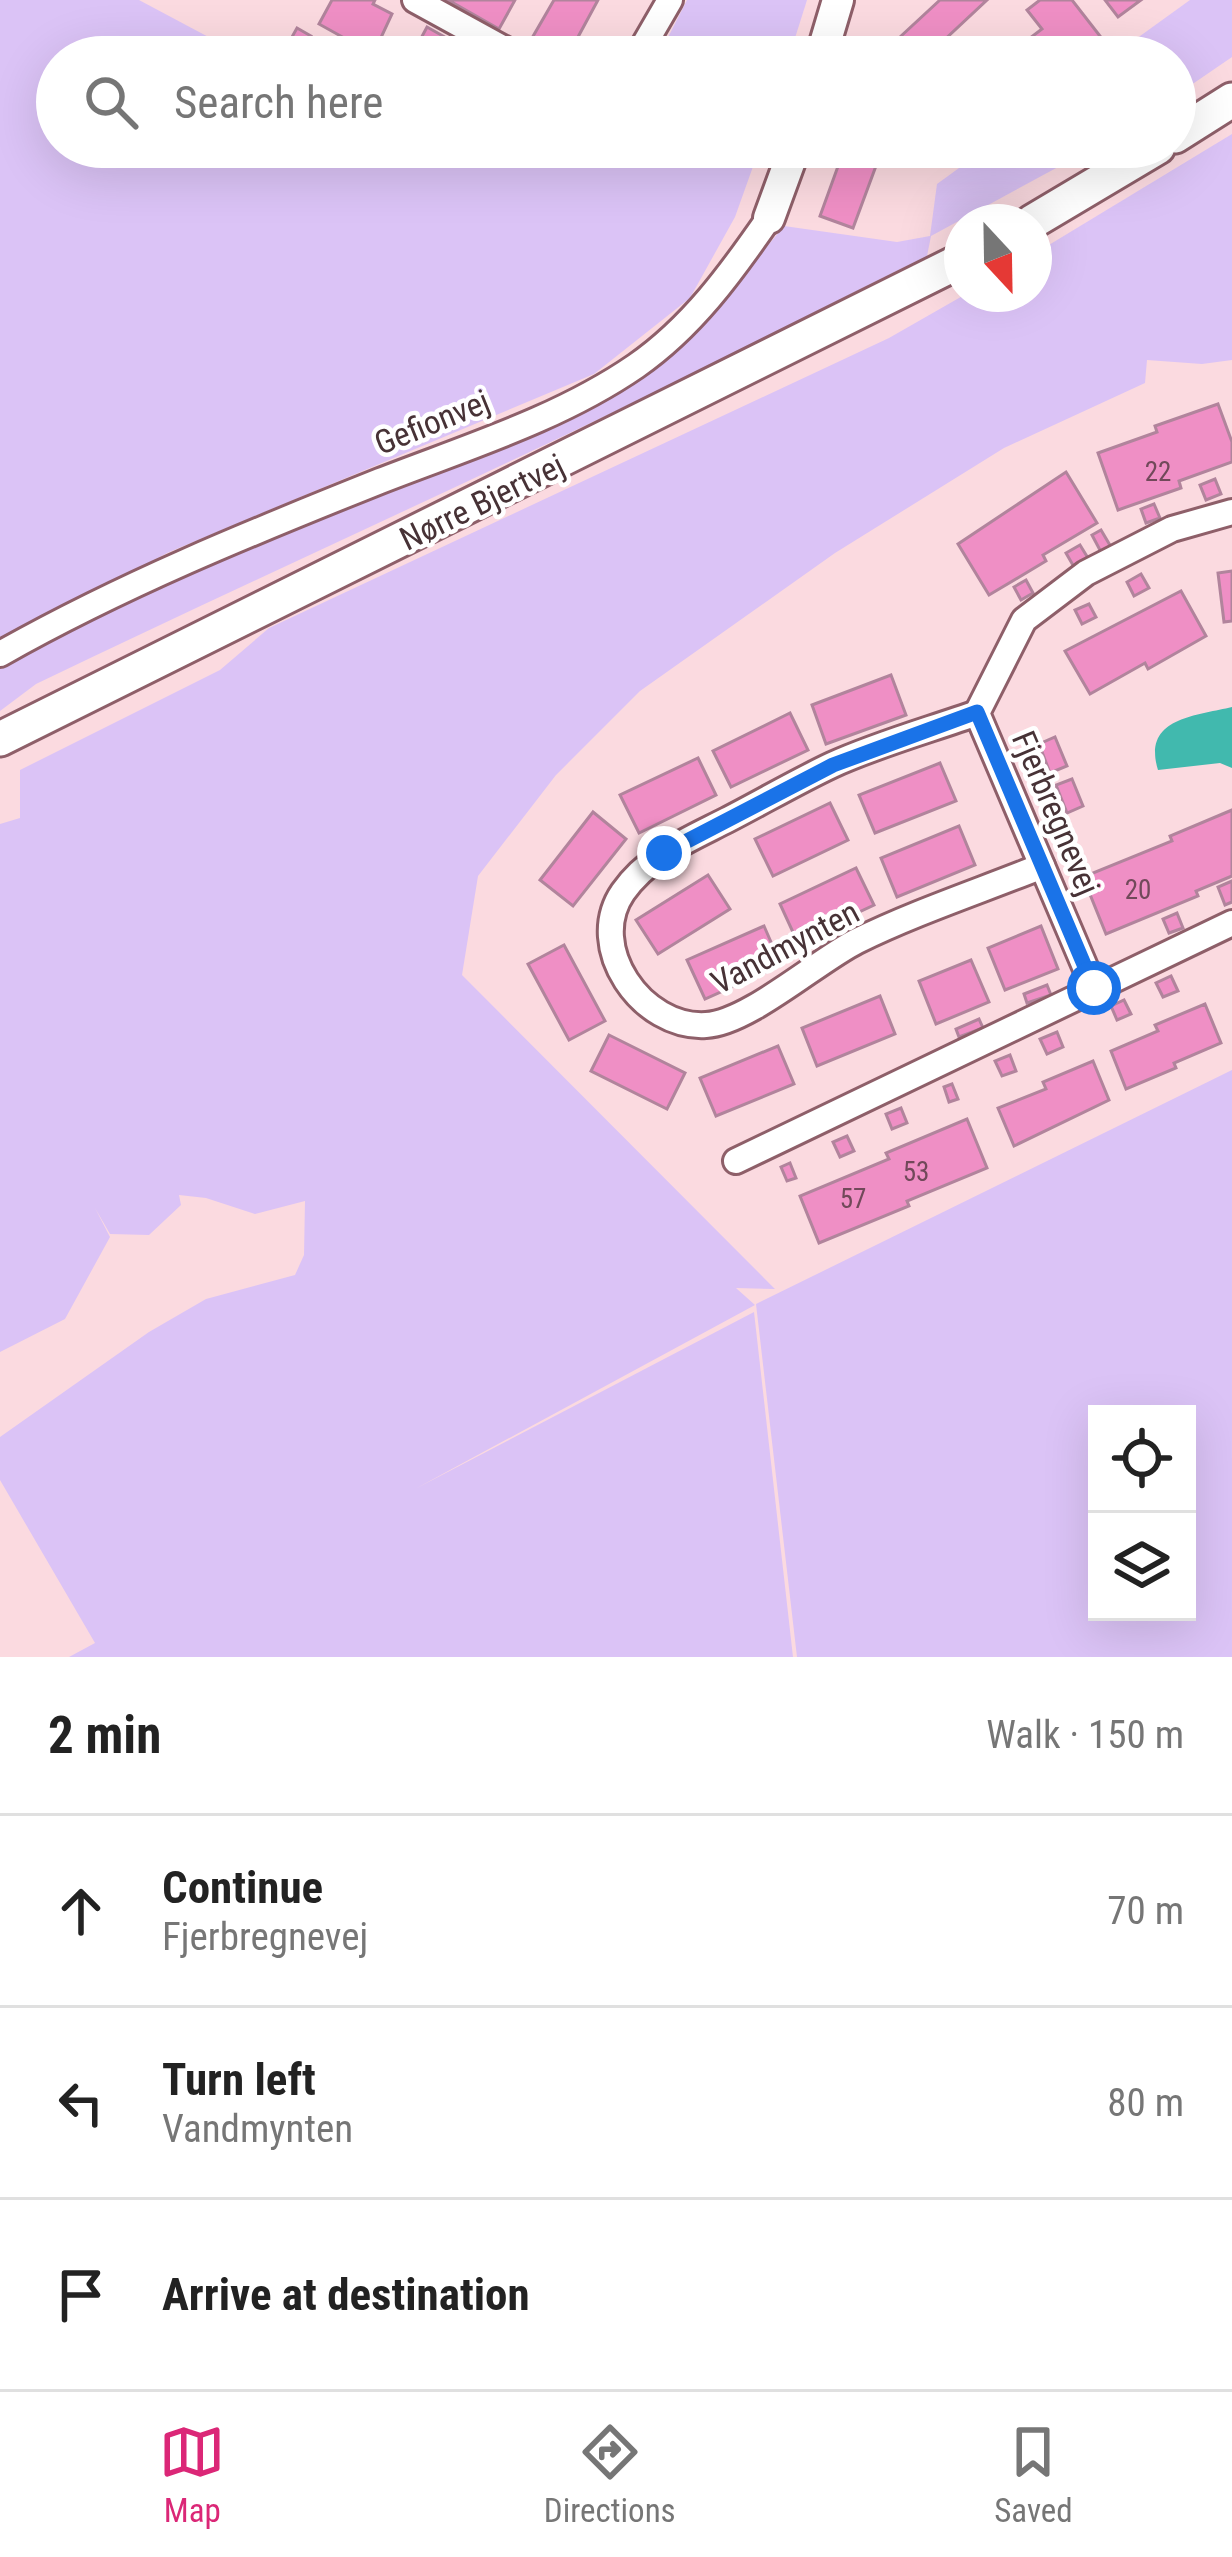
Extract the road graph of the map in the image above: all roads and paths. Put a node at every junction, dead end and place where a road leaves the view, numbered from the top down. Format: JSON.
{"nodes":[{"id":1,"x":416,"y":0,"type":"edge"},
{"id":2,"x":670,"y":0,"type":"edge"},
{"id":3,"x":838,"y":0,"type":"edge"},
{"id":4,"x":481,"y":36,"type":"edge"},
{"id":5,"x":649,"y":36,"type":"edge"},
{"id":6,"x":827,"y":36,"type":"edge"},
{"id":7,"x":1232,"y":100,"type":"edge"},
{"id":8,"x":1196,"y":123,"type":"edge"},
{"id":9,"x":787,"y":168,"type":"edge"},
{"id":10,"x":1123,"y":168,"type":"edge"},
{"id":11,"x":1052,"y":210,"type":"edge"},
{"id":12,"x":769,"y":218,"type":"joint"},
{"id":13,"x":944,"y":269,"type":"edge"},
{"id":14,"x":1232,"y":512,"type":"edge"},
{"id":15,"x":0,"y":654,"type":"edge"},
{"id":16,"x":977,"y":712,"type":"junction"},
{"id":17,"x":0,"y":740,"type":"edge"},
{"id":18,"x":1042,"y":866,"type":"junction"},
{"id":19,"x":1232,"y":922,"type":"edge"},
{"id":20,"x":1094,"y":988,"type":"junction"},
{"id":21,"x":736,"y":1161,"type":"dead end"}],
"edges":[{"from":1,"to":4,"type":"street"},
{"from":2,"to":5,"type":"street"},
{"from":3,"to":6,"type":"street"},
{"from":7,"to":8,"type":"main road"},
{"from":9,"to":12,"type":"street","name":"Gefionvej"},
{"from":10,"to":11,"type":"main road"},
{"from":12,"to":15,"type":"street","name":"Gefionvej"},
{"from":13,"to":17,"type":"main road","name":"Nørre Bjertvej"},
{"from":14,"to":16,"type":"street","name":"Fjerbregnevej"},
{"from":16,"to":18,"type":"street","name":"Fjerbregnevej"},
{"from":16,"to":18,"type":"street","name":"Vandmynten"},
{"from":18,"to":20,"type":"street","name":"Fjerbregnevej"},
{"from":19,"to":20,"type":"street"},
{"from":20,"to":21,"type":"street"}]}
